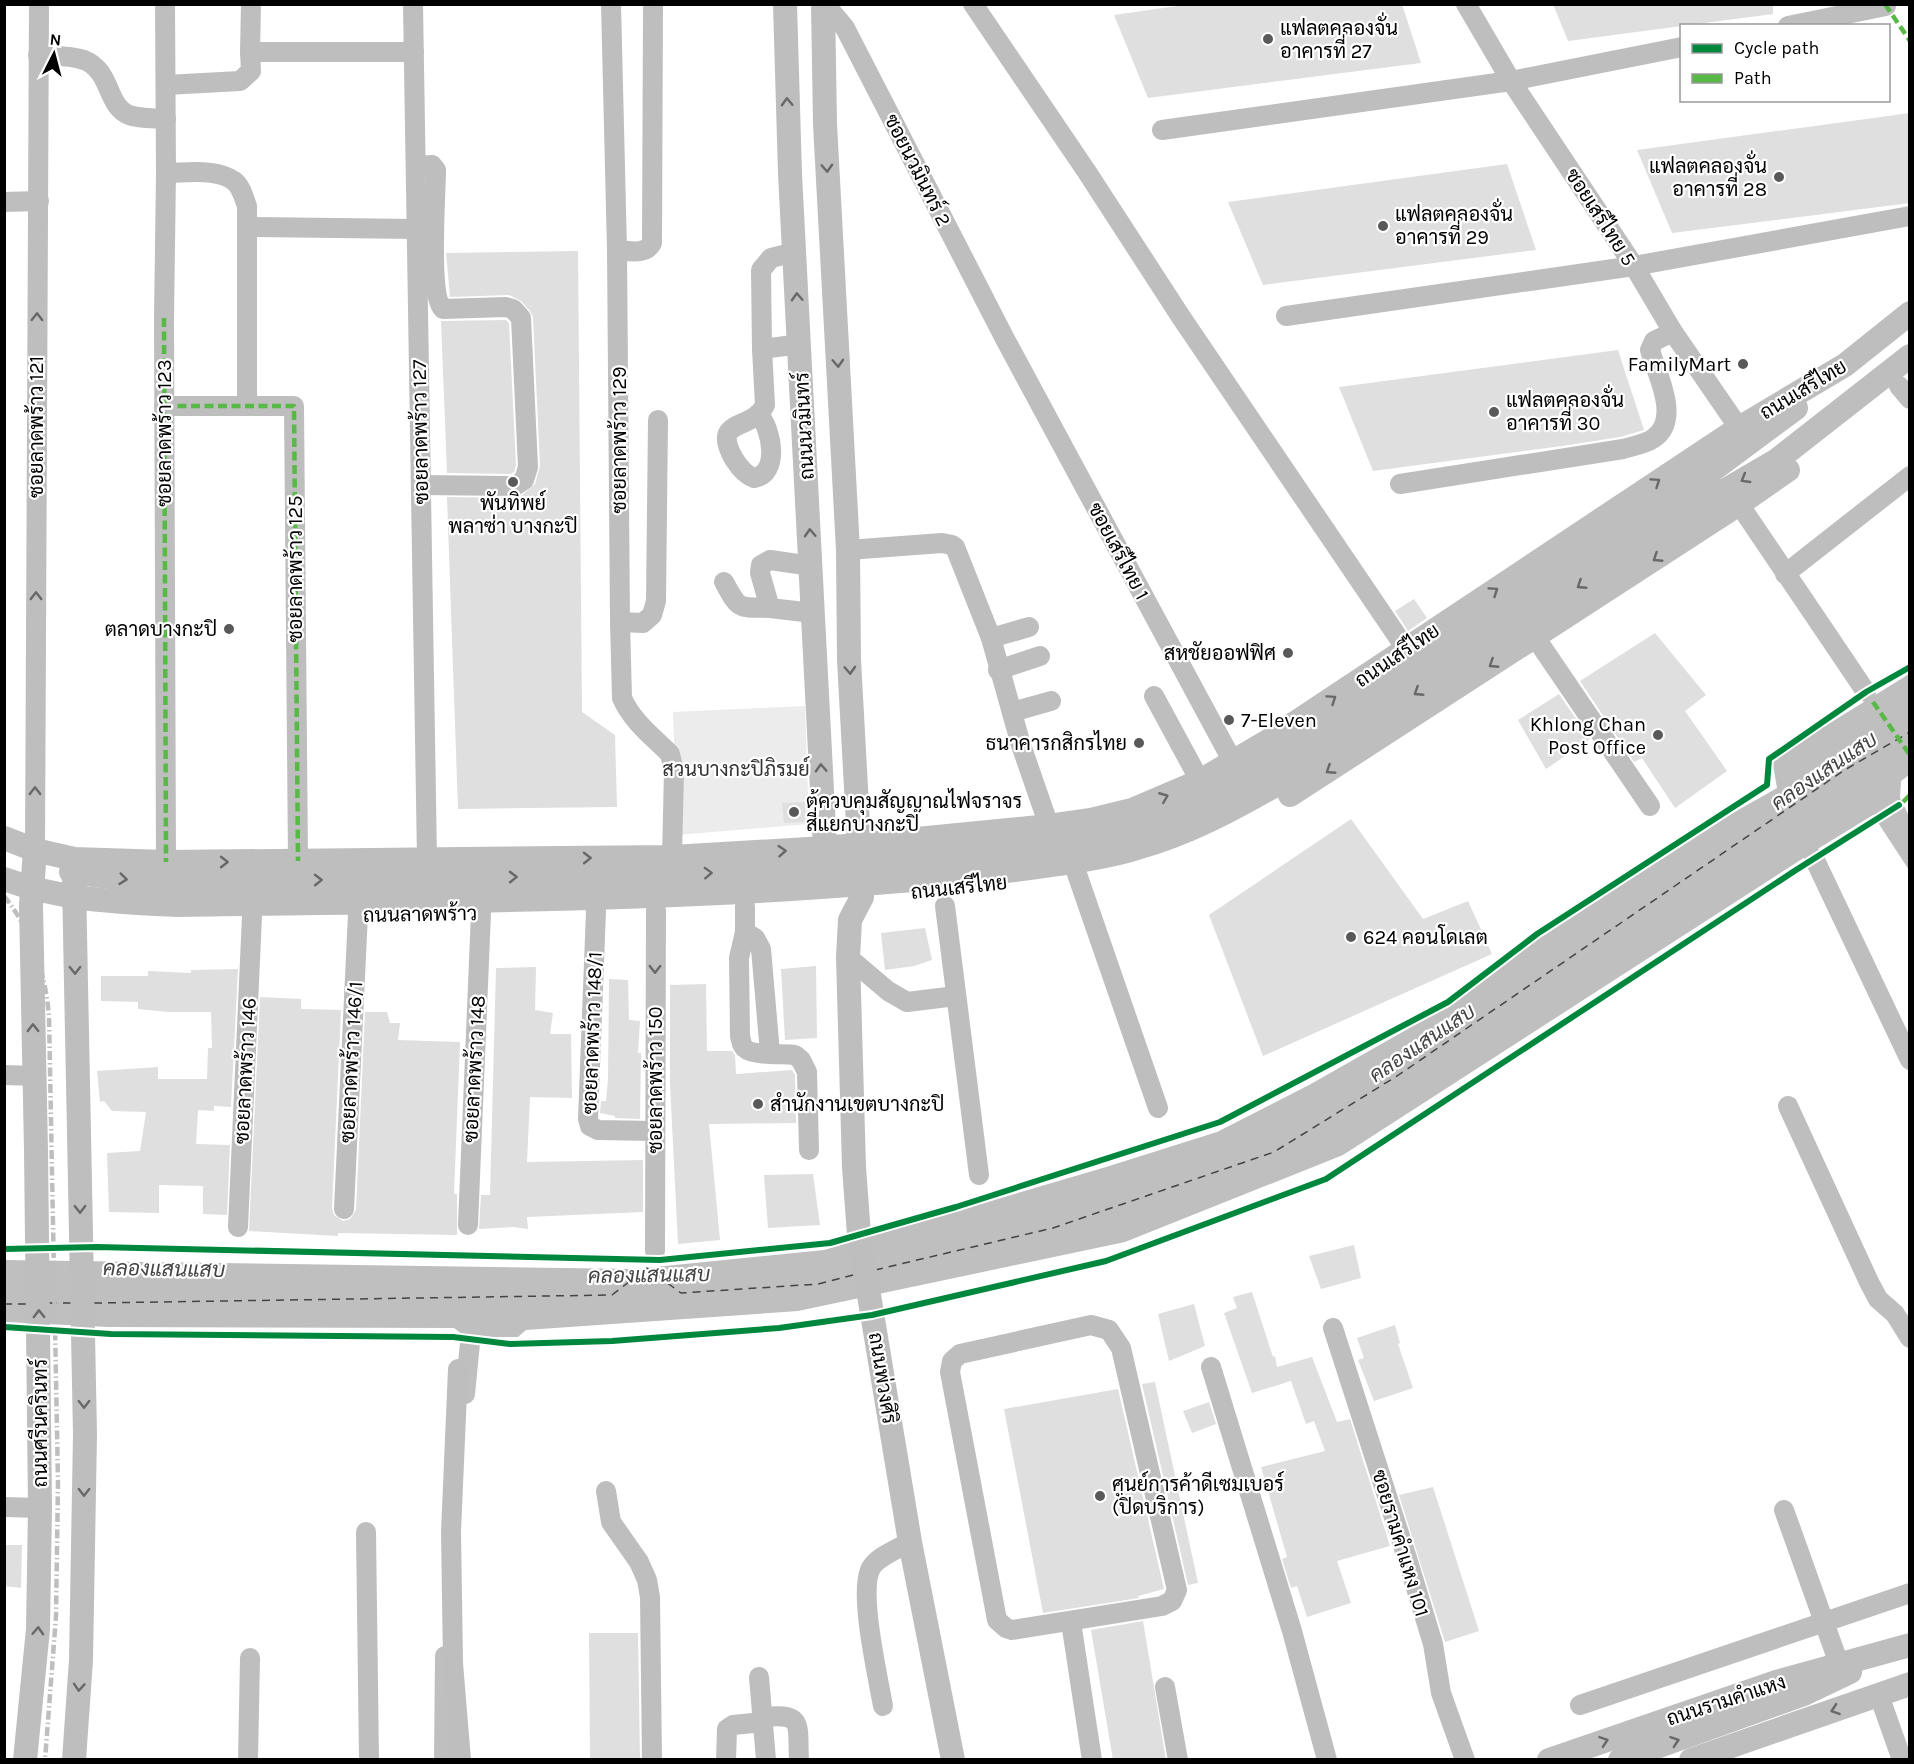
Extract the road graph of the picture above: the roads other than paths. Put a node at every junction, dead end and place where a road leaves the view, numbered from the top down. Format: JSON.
{"nodes":[{"id":1,"x":39,"y":4,"type":"edge"},
{"id":2,"x":165,"y":4,"type":"edge"},
{"id":3,"x":251,"y":4,"type":"edge"},
{"id":4,"x":413,"y":4,"type":"edge"},
{"id":5,"x":611,"y":4,"type":"edge"},
{"id":6,"x":653,"y":4,"type":"edge"},
{"id":7,"x":785,"y":4,"type":"edge"},
{"id":8,"x":824,"y":4,"type":"edge"},
{"id":9,"x":973,"y":4,"type":"edge"},
{"id":10,"x":1466,"y":4,"type":"edge"},
{"id":11,"x":1886,"y":6,"type":"edge"},
{"id":12,"x":1798,"y":24,"type":"edge"},
{"id":13,"x":1680,"y":47,"type":"edge"},
{"id":14,"x":250,"y":52,"type":"junction"},
{"id":15,"x":414,"y":52,"type":"junction"},
{"id":16,"x":38,"y":55,"type":"junction"},
{"id":17,"x":1511,"y":81,"type":"junction"},
{"id":18,"x":166,"y":85,"type":"junction"},
{"id":19,"x":166,"y":119,"type":"junction"},
{"id":20,"x":1162,"y":130,"type":"dead end"},
{"id":21,"x":416,"y":166,"type":"junction"},
{"id":22,"x":166,"y":173,"type":"junction"},
{"id":23,"x":39,"y":201,"type":"junction"},
{"id":24,"x":4,"y":202,"type":"edge"},
{"id":25,"x":1910,"y":216,"type":"edge"},
{"id":26,"x":247,"y":227,"type":"junction"},
{"id":27,"x":417,"y":229,"type":"junction"},
{"id":28,"x":617,"y":250,"type":"junction"},
{"id":29,"x":795,"y":252,"type":"junction"},
{"id":30,"x":1634,"y":266,"type":"junction"},
{"id":31,"x":1910,"y":313,"type":"edge"},
{"id":32,"x":1286,"y":316,"type":"dead end"},
{"id":33,"x":1673,"y":332,"type":"junction"},
{"id":34,"x":1005,"y":339,"type":"joint"},
{"id":35,"x":800,"y":344,"type":"junction"},
{"id":36,"x":762,"y":349,"type":"junction"},
{"id":37,"x":1910,"y":356,"type":"edge"},
{"id":38,"x":1845,"y":365,"type":"junction"},
{"id":39,"x":1906,"y":388,"type":"edge"},
{"id":40,"x":164,"y":406,"type":"junction"},
{"id":41,"x":247,"y":406,"type":"junction"},
{"id":42,"x":759,"y":415,"type":"dead end"},
{"id":43,"x":658,"y":420,"type":"dead end"},
{"id":44,"x":1739,"y":428,"type":"junction"},
{"id":45,"x":1910,"y":476,"type":"edge"},
{"id":46,"x":1400,"y":484,"type":"dead end"},
{"id":47,"x":421,"y":485,"type":"junction"},
{"id":48,"x":1739,"y":504,"type":"junction"},
{"id":49,"x":848,"y":550,"type":"junction"},
{"id":50,"x":812,"y":566,"type":"junction"},
{"id":51,"x":1785,"y":574,"type":"junction"},
{"id":52,"x":724,"y":582,"type":"dead end"},
{"id":53,"x":770,"y":608,"type":"junction"},
{"id":54,"x":849,"y":612,"type":"junction"},
{"id":55,"x":813,"y":613,"type":"junction"},
{"id":56,"x":620,"y":622,"type":"junction"},
{"id":57,"x":1029,"y":627,"type":"dead end"},
{"id":58,"x":1535,"y":637,"type":"junction"},
{"id":59,"x":991,"y":638,"type":"junction"},
{"id":60,"x":1406,"y":650,"type":"junction"},
{"id":61,"x":1040,"y":656,"type":"dead end"},
{"id":62,"x":999,"y":670,"type":"junction"},
{"id":63,"x":1866,"y":692,"type":"dead end"},
{"id":64,"x":1154,"y":696,"type":"dead end"},
{"id":65,"x":1051,"y":701,"type":"dead end"},
{"id":66,"x":1012,"y":712,"type":"junction"},
{"id":67,"x":1233,"y":762,"type":"junction"},
{"id":68,"x":1200,"y":781,"type":"junction"},
{"id":69,"x":1650,"y":806,"type":"dead end"},
{"id":70,"x":1049,"y":826,"type":"junction"},
{"id":71,"x":4,"y":838,"type":"edge"},
{"id":72,"x":858,"y":844,"type":"junction"},
{"id":73,"x":825,"y":848,"type":"junction"},
{"id":74,"x":35,"y":850,"type":"junction"},
{"id":75,"x":4,"y":854,"type":"edge"},
{"id":76,"x":672,"y":857,"type":"junction"},
{"id":77,"x":1814,"y":858,"type":"dead end"},
{"id":78,"x":74,"y":859,"type":"junction"},
{"id":79,"x":427,"y":860,"type":"junction"},
{"id":80,"x":298,"y":861,"type":"junction"},
{"id":81,"x":166,"y":862,"type":"junction"},
{"id":82,"x":1077,"y":874,"type":"junction"},
{"id":83,"x":4,"y":879,"type":"edge"},
{"id":84,"x":4,"y":895,"type":"edge"},
{"id":85,"x":862,"y":897,"type":"junction"},
{"id":86,"x":837,"y":898,"type":"junction"},
{"id":87,"x":30,"y":905,"type":"junction"},
{"id":88,"x":745,"y":906,"type":"junction"},
{"id":89,"x":945,"y":906,"type":"dead end"},
{"id":90,"x":656,"y":910,"type":"junction"},
{"id":91,"x":74,"y":911,"type":"junction"},
{"id":92,"x":596,"y":911,"type":"junction"},
{"id":93,"x":481,"y":913,"type":"junction"},
{"id":94,"x":358,"y":914,"type":"junction"},
{"id":95,"x":252,"y":916,"type":"junction"},
{"id":96,"x":850,"y":920,"type":"junction"},
{"id":97,"x":745,"y":932,"type":"junction"},
{"id":98,"x":848,"y":957,"type":"junction"},
{"id":99,"x":956,"y":996,"type":"junction"},
{"id":100,"x":770,"y":1053,"type":"junction"},
{"id":101,"x":1910,"y":1060,"type":"edge"},
{"id":102,"x":4,"y":1075,"type":"edge"},
{"id":103,"x":34,"y":1076,"type":"junction"},
{"id":104,"x":1788,"y":1106,"type":"dead end"},
{"id":105,"x":1158,"y":1108,"type":"dead end"},
{"id":106,"x":654,"y":1131,"type":"junction"},
{"id":107,"x":809,"y":1150,"type":"dead end"},
{"id":108,"x":979,"y":1175,"type":"dead end"},
{"id":109,"x":344,"y":1209,"type":"dead end"},
{"id":110,"x":468,"y":1226,"type":"dead end"},
{"id":111,"x":238,"y":1227,"type":"dead end"},
{"id":112,"x":655,"y":1251,"type":"dead end"},
{"id":113,"x":1333,"y":1329,"type":"dead end"},
{"id":114,"x":1910,"y":1338,"type":"edge"},
{"id":115,"x":1211,"y":1367,"type":"dead end"},
{"id":116,"x":458,"y":1369,"type":"dead end"},
{"id":117,"x":606,"y":1491,"type":"dead end"},
{"id":118,"x":4,"y":1507,"type":"edge"},
{"id":119,"x":40,"y":1508,"type":"junction"},
{"id":120,"x":1784,"y":1510,"type":"dead end"},
{"id":121,"x":366,"y":1532,"type":"dead end"},
{"id":122,"x":910,"y":1542,"type":"junction"},
{"id":123,"x":1910,"y":1593,"type":"edge"},
{"id":124,"x":1071,"y":1622,"type":"junction"},
{"id":125,"x":1824,"y":1623,"type":"junction"},
{"id":126,"x":1907,"y":1646,"type":"edge"},
{"id":127,"x":250,"y":1658,"type":"dead end"},
{"id":128,"x":1839,"y":1664,"type":"junction"},
{"id":129,"x":759,"y":1677,"type":"dead end"},
{"id":130,"x":1910,"y":1684,"type":"edge"},
{"id":131,"x":1165,"y":1687,"type":"dead end"},
{"id":132,"x":1879,"y":1695,"type":"junction"},
{"id":133,"x":883,"y":1706,"type":"dead end"},
{"id":134,"x":1580,"y":1706,"type":"dead end"},
{"id":135,"x":763,"y":1719,"type":"junction"},
{"id":136,"x":25,"y":1757,"type":"edge"},
{"id":137,"x":74,"y":1760,"type":"edge"},
{"id":138,"x":248,"y":1760,"type":"edge"},
{"id":139,"x":369,"y":1760,"type":"edge"},
{"id":140,"x":461,"y":1760,"type":"edge"},
{"id":141,"x":652,"y":1760,"type":"edge"},
{"id":142,"x":726,"y":1760,"type":"edge"},
{"id":143,"x":766,"y":1760,"type":"edge"},
{"id":144,"x":799,"y":1760,"type":"edge"},
{"id":145,"x":953,"y":1760,"type":"edge"},
{"id":146,"x":1092,"y":1760,"type":"edge"},
{"id":147,"x":1178,"y":1760,"type":"edge"},
{"id":148,"x":1327,"y":1760,"type":"edge"},
{"id":149,"x":1465,"y":1760,"type":"edge"},
{"id":150,"x":1549,"y":1760,"type":"edge"},
{"id":151,"x":1620,"y":1760,"type":"edge"},
{"id":152,"x":1691,"y":1760,"type":"edge"},
{"id":153,"x":1902,"y":1760,"type":"edge"}],
"edges":[{"from":1,"to":16,"type":"street","name":"ซอยลาดพร้าว 121"},
{"from":2,"to":18,"type":"street","name":"ซอยลาดพร้าว 123"},
{"from":3,"to":14,"type":"street"},
{"from":4,"to":15,"type":"street","name":"ซอยลาดพร้าว 127"},
{"from":5,"to":28,"type":"street","name":"ซอยลาดพร้าว 129"},
{"from":6,"to":28,"type":"street"},
{"from":29,"to":7,"type":"main road","name":"ถนนนวมินทร์","one_way":true},
{"from":8,"to":34,"type":"street","name":"ซอยนวมินทร์ 2"},
{"from":8,"to":49,"type":"main road","name":"ถนนนวมินทร์","one_way":true},
{"from":9,"to":60,"type":"street"},
{"from":10,"to":17,"type":"street","name":"ซอยเสรีไทย 5"},
{"from":11,"to":12,"type":"street"},
{"from":13,"to":17,"type":"street"},
{"from":14,"to":15,"type":"street"},
{"from":14,"to":18,"type":"street"},
{"from":15,"to":21,"type":"street","name":"ซอยลาดพร้าว 127"},
{"from":16,"to":19,"type":"street"},
{"from":16,"to":23,"type":"street","name":"ซอยลาดพร้าว 121"},
{"from":17,"to":20,"type":"street"},
{"from":17,"to":30,"type":"street","name":"ซอยเสรีไทย 5"},
{"from":18,"to":19,"type":"street","name":"ซอยลาดพร้าว 123"},
{"from":19,"to":22,"type":"street","name":"ซอยลาดพร้าว 123"},
{"from":21,"to":27,"type":"street","name":"ซอยลาดพร้าว 127"},
{"from":21,"to":47,"type":"street"},
{"from":22,"to":26,"type":"street"},
{"from":22,"to":40,"type":"street","name":"ซอยลาดพร้าว 123"},
{"from":23,"to":24,"type":"street"},
{"from":74,"to":23,"type":"street","name":"ซอยลาดพร้าว 121","one_way":true},
{"from":25,"to":30,"type":"street"},
{"from":26,"to":27,"type":"street"},
{"from":26,"to":41,"type":"street"},
{"from":27,"to":47,"type":"street","name":"ซอยลาดพร้าว 127"},
{"from":28,"to":56,"type":"street","name":"ซอยลาดพร้าว 129"},
{"from":35,"to":29,"type":"main road","name":"ถนนนวมินทร์","one_way":true},
{"from":29,"to":36,"type":"street"},
{"from":30,"to":32,"type":"street"},
{"from":30,"to":33,"type":"street","name":"ซอยเสรีไทย 5"},
{"from":31,"to":38,"type":"main road","name":"ถนนเสรีไทย"},
{"from":33,"to":44,"type":"street","name":"ซอยเสรีไทย 5"},
{"from":33,"to":46,"type":"street"},
{"from":34,"to":67,"type":"street","name":"ซอยเสรีไทย 1"},
{"from":35,"to":36,"type":"street"},
{"from":50,"to":35,"type":"main road","name":"ถนนนวมินทร์","one_way":true},
{"from":36,"to":42,"type":"street"},
{"from":37,"to":83,"type":"main road","one_way":true},
{"from":38,"to":44,"type":"main road","name":"ถนนเสรีไทย"},
{"from":75,"to":38,"type":"main road","one_way":true},
{"from":39,"to":48,"type":"main road","name":"ถนนเสรีไทย"},
{"from":40,"to":41,"type":"street","name":"ซอยลาดพร้าว 125"},
{"from":40,"to":81,"type":"street","name":"ซอยลาดพร้าว 123"},
{"from":41,"to":80,"type":"street","name":"ซอยลาดพร้าว 125"},
{"from":43,"to":56,"type":"street"},
{"from":60,"to":44,"type":"main road","name":"ถนนเสรีไทย","one_way":true},
{"from":45,"to":51,"type":"street"},
{"from":47,"to":79,"type":"street","name":"ซอยลาดพร้าว 127"},
{"from":48,"to":51,"type":"street"},
{"from":48,"to":58,"type":"main road","name":"ถนนเสรีไทย","one_way":true},
{"from":49,"to":54,"type":"main road","name":"ถนนนวมินทร์"},
{"from":49,"to":59,"type":"street"},
{"from":50,"to":53,"type":"street"},
{"from":50,"to":55,"type":"main road","name":"ถนนนวมินทร์"},
{"from":51,"to":63,"type":"street"},
{"from":52,"to":53,"type":"street"},
{"from":53,"to":55,"type":"street"},
{"from":54,"to":55,"type":"main road"},
{"from":54,"to":72,"type":"main road","name":"ถนนนวมินทร์","one_way":true},
{"from":73,"to":55,"type":"main road","name":"ถนนนวมินทร์","one_way":true},
{"from":56,"to":76,"type":"street","name":"ซอยลาดพร้าว 129"},
{"from":57,"to":59,"type":"street"},
{"from":58,"to":69,"type":"street"},
{"from":58,"to":82,"type":"main road","name":"ถนนเสรีไทย","one_way":true},
{"from":59,"to":62,"type":"street"},
{"from":67,"to":60,"type":"main road","name":"ถนนเสรีไทย","one_way":true},
{"from":61,"to":62,"type":"street"},
{"from":62,"to":66,"type":"street"},
{"from":64,"to":68,"type":"street"},
{"from":65,"to":66,"type":"street"},
{"from":66,"to":70,"type":"street"},
{"from":67,"to":68,"type":"main road","name":"ถนนเสรีไทย"},
{"from":70,"to":68,"type":"main road","name":"ถนนเสรีไทย","one_way":true},
{"from":70,"to":72,"type":"main road","name":"ถนนเสรีไทย"},
{"from":71,"to":74,"type":"main road"},
{"from":72,"to":73,"type":"main road","name":"ถนนเสรีไทย"},
{"from":72,"to":85,"type":"main road"},
{"from":76,"to":73,"type":"main road","one_way":true},
{"from":73,"to":86,"type":"main road"},
{"from":74,"to":78,"type":"main road"},
{"from":74,"to":87,"type":"main road","name":"ถนนศรีนครินทร์"},
{"from":79,"to":76,"type":"main road","one_way":true},
{"from":77,"to":101,"type":"street"},
{"from":78,"to":81,"type":"main road"},
{"from":78,"to":91,"type":"main road"},
{"from":79,"to":80,"type":"main road"},
{"from":81,"to":80,"type":"main road","one_way":true},
{"from":82,"to":85,"type":"main road","name":"ถนนเสรีไทย"},
{"from":82,"to":105,"type":"street"},
{"from":84,"to":87,"type":"main road","name":"ถนนลาดพร้าว"},
{"from":85,"to":86,"type":"main road","name":"ถนนเสรีไทย"},
{"from":85,"to":96,"type":"main road","name":"ถนนพ่วงศิริ"},
{"from":86,"to":88,"type":"main road","name":"ถนนลาดพร้าว"},
{"from":86,"to":96,"type":"main road"},
{"from":87,"to":91,"type":"main road","name":"ถนนลาดพร้าว"},
{"from":103,"to":87,"type":"main road","name":"ถนนศรีนครินทร์","one_way":true},
{"from":88,"to":90,"type":"main road","name":"ถนนลาดพร้าว"},
{"from":88,"to":97,"type":"street"},
{"from":89,"to":99,"type":"street"},
{"from":90,"to":92,"type":"main road","name":"ถนนลาดพร้าว"},
{"from":90,"to":106,"type":"street","name":"ซอยลาดพร้าว 150","one_way":true},
{"from":91,"to":95,"type":"main road","name":"ถนนลาดพร้าว"},
{"from":91,"to":137,"type":"main road","one_way":true},
{"from":92,"to":93,"type":"main road","name":"ถนนลาดพร้าว"},
{"from":92,"to":106,"type":"street","name":"ซอยลาดพร้าว 148/1"},
{"from":93,"to":94,"type":"main road","name":"ถนนลาดพร้าว"},
{"from":93,"to":110,"type":"street","name":"ซอยลาดพร้าว 148"},
{"from":94,"to":95,"type":"main road","name":"ถนนลาดพร้าว"},
{"from":94,"to":109,"type":"street","name":"ซอยลาดพร้าว 146/1"},
{"from":95,"to":111,"type":"street","name":"ซอยลาดพร้าว 146"},
{"from":96,"to":98,"type":"main road","name":"ถนนพ่วงศิริ"},
{"from":97,"to":100,"type":"street"},
{"from":97,"to":100,"type":"street"},
{"from":98,"to":99,"type":"street"},
{"from":98,"to":122,"type":"main road","name":"ถนนพ่วงศิริ"},
{"from":99,"to":108,"type":"street"},
{"from":100,"to":107,"type":"street"},
{"from":102,"to":103,"type":"street"},
{"from":119,"to":103,"type":"main road","name":"ถนนศรีนครินทร์","one_way":true},
{"from":104,"to":114,"type":"street"},
{"from":106,"to":112,"type":"street","name":"ซอยลาดพร้าว 150"},
{"from":113,"to":149,"type":"street","name":"ซอยรามคำแหง 101"},
{"from":115,"to":148,"type":"street"},
{"from":116,"to":140,"type":"street"},
{"from":117,"to":141,"type":"street"},
{"from":118,"to":119,"type":"street"},
{"from":136,"to":119,"type":"main road","name":"ถนนศรีนครินทร์","one_way":true},
{"from":120,"to":125,"type":"street"},
{"from":121,"to":139,"type":"street"},
{"from":122,"to":133,"type":"street"},
{"from":122,"to":145,"type":"main road","name":"ถนนพ่วงศิริ"},
{"from":123,"to":125,"type":"street"},
{"from":124,"to":124,"type":"street"},
{"from":124,"to":146,"type":"street"},
{"from":125,"to":128,"type":"street"},
{"from":125,"to":134,"type":"street"},
{"from":126,"to":128,"type":"main road","name":"ถนนรามคำแหง"},
{"from":151,"to":126,"type":"main road","name":"ถนนรามคำแหง","one_way":true},
{"from":127,"to":138,"type":"street"},
{"from":150,"to":128,"type":"main road","name":"ถนนรามคำแหง","one_way":true},
{"from":129,"to":135,"type":"street"},
{"from":130,"to":132,"type":"main road"},
{"from":131,"to":147,"type":"street"},
{"from":132,"to":152,"type":"main road","one_way":true},
{"from":132,"to":153,"type":"street"},
{"from":135,"to":142,"type":"street"},
{"from":135,"to":143,"type":"street"},
{"from":135,"to":144,"type":"street"}]}
